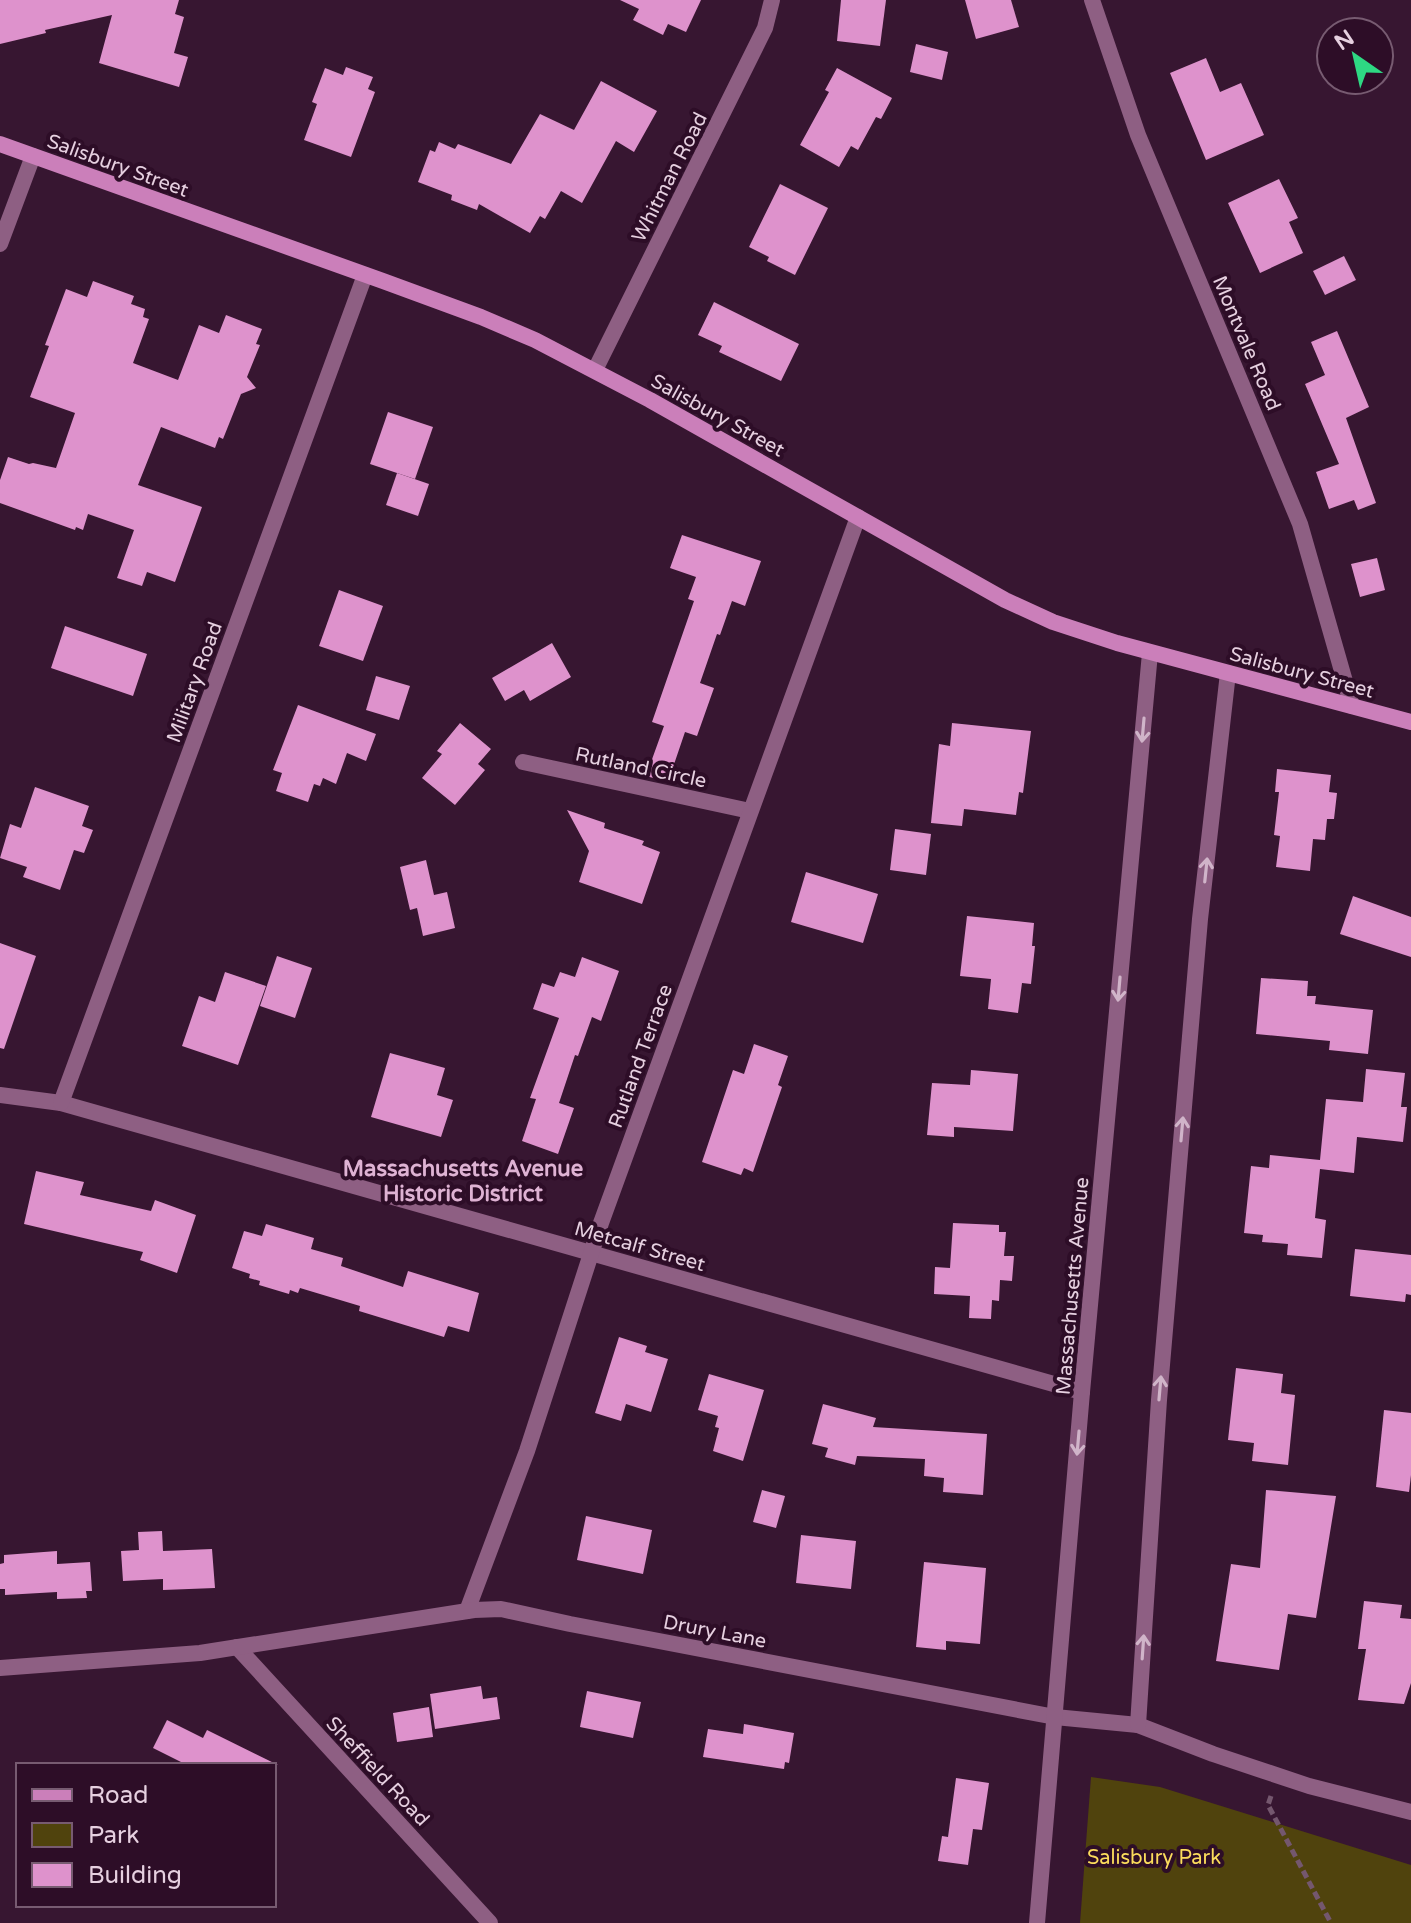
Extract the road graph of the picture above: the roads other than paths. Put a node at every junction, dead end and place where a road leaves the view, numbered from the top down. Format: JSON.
{"nodes":[{"id":1,"x":772,"y":0,"type":"edge"},
{"id":2,"x":1092,"y":0,"type":"edge"},
{"id":3,"x":0,"y":144,"type":"edge"},
{"id":4,"x":33,"y":156,"type":"junction"},
{"id":5,"x":0,"y":244,"type":"edge"},
{"id":6,"x":365,"y":275,"type":"junction"},
{"id":7,"x":595,"y":370,"type":"junction"},
{"id":8,"x":858,"y":517,"type":"junction"},
{"id":9,"x":1150,"y":653,"type":"junction"},
{"id":10,"x":1228,"y":673,"type":"junction"},
{"id":11,"x":1352,"y":706,"type":"junction"},
{"id":12,"x":1411,"y":722,"type":"edge"},
{"id":13,"x":523,"y":762,"type":"dead end"},
{"id":14,"x":750,"y":811,"type":"junction"},
{"id":15,"x":0,"y":1095,"type":"edge"},
{"id":16,"x":61,"y":1103,"type":"junction"},
{"id":17,"x":591,"y":1253,"type":"junction"},
{"id":18,"x":1082,"y":1392,"type":"junction"},
{"id":19,"x":467,"y":1611,"type":"junction"},
{"id":20,"x":237,"y":1647,"type":"junction"},
{"id":21,"x":0,"y":1668,"type":"edge"},
{"id":22,"x":1055,"y":1717,"type":"junction"},
{"id":23,"x":1138,"y":1725,"type":"junction"},
{"id":24,"x":1411,"y":1812,"type":"edge"},
{"id":25,"x":490,"y":1923,"type":"edge"},
{"id":26,"x":1037,"y":1923,"type":"edge"}],
"edges":[{"from":1,"to":7,"type":"street","name":"Whitman Road"},
{"from":2,"to":11,"type":"street","name":"Montvale Road"},
{"from":3,"to":4,"type":"main road","name":"Salisbury Street"},
{"from":4,"to":5,"type":"street"},
{"from":4,"to":6,"type":"main road","name":"Salisbury Street"},
{"from":6,"to":7,"type":"main road","name":"Salisbury Street"},
{"from":6,"to":16,"type":"street","name":"Military Road"},
{"from":7,"to":8,"type":"main road","name":"Salisbury Street"},
{"from":8,"to":9,"type":"main road","name":"Salisbury Street"},
{"from":8,"to":14,"type":"street","name":"Rutland Terrace"},
{"from":9,"to":10,"type":"main road","name":"Salisbury Street"},
{"from":9,"to":18,"type":"street","name":"Massachusetts Avenue","one_way":true},
{"from":10,"to":11,"type":"main road","name":"Salisbury Street"},
{"from":23,"to":10,"type":"street","one_way":true},
{"from":11,"to":12,"type":"main road","name":"Salisbury Street"},
{"from":13,"to":14,"type":"street","name":"Rutland Circle"},
{"from":14,"to":17,"type":"street","name":"Rutland Terrace"},
{"from":15,"to":16,"type":"street","name":"Metcalf Street"},
{"from":16,"to":17,"type":"street","name":"Metcalf Street"},
{"from":17,"to":18,"type":"street","name":"Metcalf Street"},
{"from":17,"to":19,"type":"street","name":"Rutland Terrace"},
{"from":18,"to":22,"type":"street","name":"Massachusetts Avenue","one_way":true},
{"from":19,"to":20,"type":"street","name":"Drury Lane"},
{"from":19,"to":22,"type":"street","name":"Drury Lane"},
{"from":20,"to":21,"type":"street","name":"Drury Lane"},
{"from":20,"to":25,"type":"street","name":"Sheffield Road"},
{"from":22,"to":23,"type":"street","name":"Drury Lane"},
{"from":22,"to":26,"type":"street","name":"Massachusetts Avenue"},
{"from":23,"to":24,"type":"street","name":"Drury Lane"}]}
